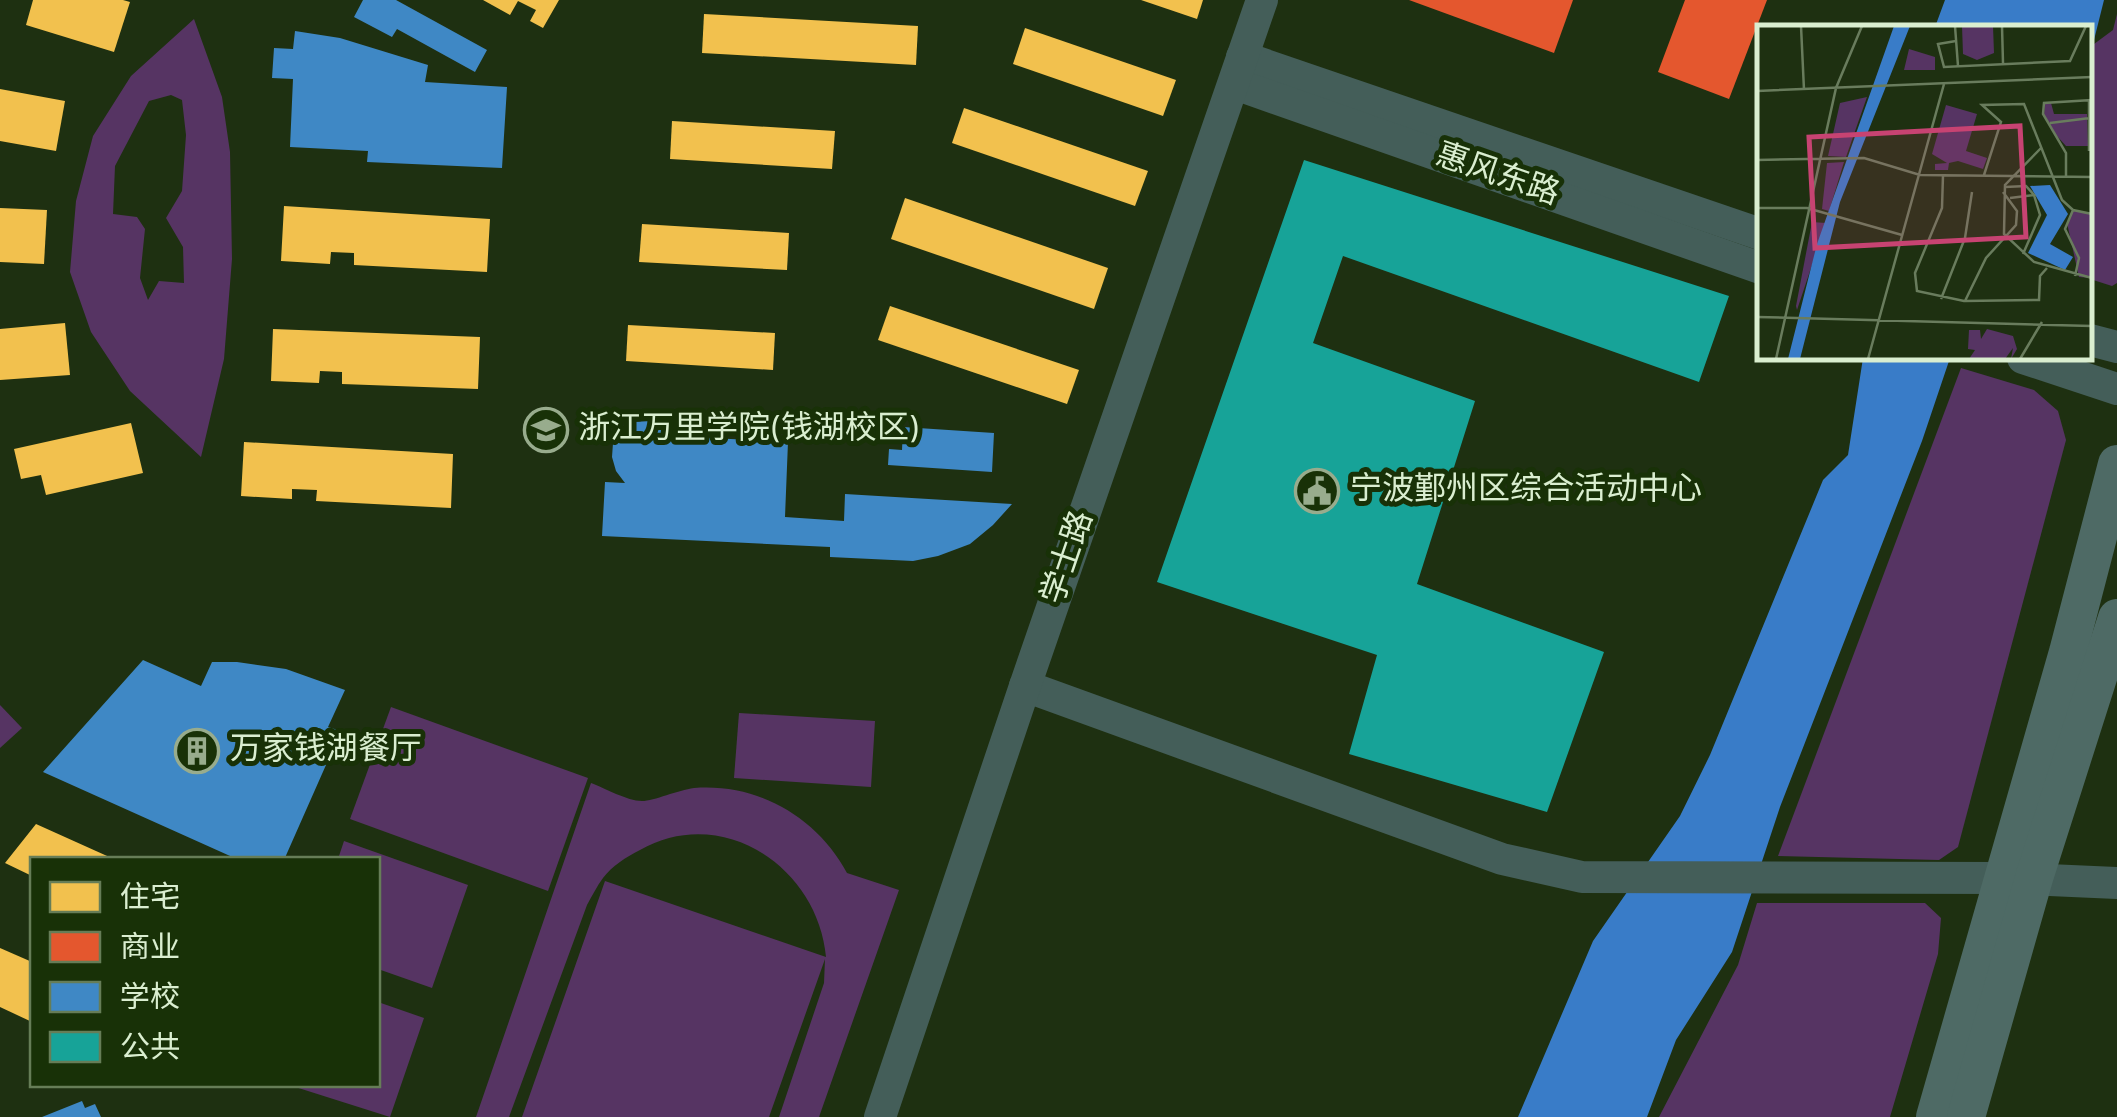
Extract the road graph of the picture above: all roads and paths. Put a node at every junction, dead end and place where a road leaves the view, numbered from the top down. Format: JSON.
{"nodes":[{"id":1,"x":1262,"y":0,"type":"edge"},
{"id":2,"x":1238,"y":71,"type":"junction"},
{"id":3,"x":1757,"y":233,"type":"edge"},
{"id":4,"x":1757,"y":267,"type":"edge"},
{"id":5,"x":2092,"y":341,"type":"edge"},
{"id":6,"x":2117,"y":348,"type":"edge"},
{"id":7,"x":2029,"y":360,"type":"edge"},
{"id":8,"x":2117,"y":389,"type":"edge"},
{"id":9,"x":2117,"y":464,"type":"edge"},
{"id":10,"x":2117,"y":618,"type":"edge"},
{"id":11,"x":1025,"y":686,"type":"junction"},
{"id":12,"x":2019,"y":878,"type":"junction"},
{"id":13,"x":2117,"y":883,"type":"edge"},
{"id":14,"x":880,"y":1117,"type":"edge"},
{"id":15,"x":1936,"y":1117,"type":"edge"},
{"id":16,"x":1966,"y":1117,"type":"edge"}],
"edges":[{"from":1,"to":2,"type":"street","name":"学士路"},
{"from":2,"to":3,"type":"street","name":"惠风东路"},
{"from":2,"to":4,"type":"street","name":"惠风东路"},
{"from":2,"to":11,"type":"street","name":"学士路"},
{"from":5,"to":6,"type":"street"},
{"from":7,"to":8,"type":"street"},
{"from":9,"to":12,"type":"main road"},
{"from":10,"to":12,"type":"main road"},
{"from":11,"to":12,"type":"street"},
{"from":11,"to":14,"type":"street","name":"学士路"},
{"from":12,"to":13,"type":"street"},
{"from":12,"to":15,"type":"main road"},
{"from":12,"to":16,"type":"main road"}]}
